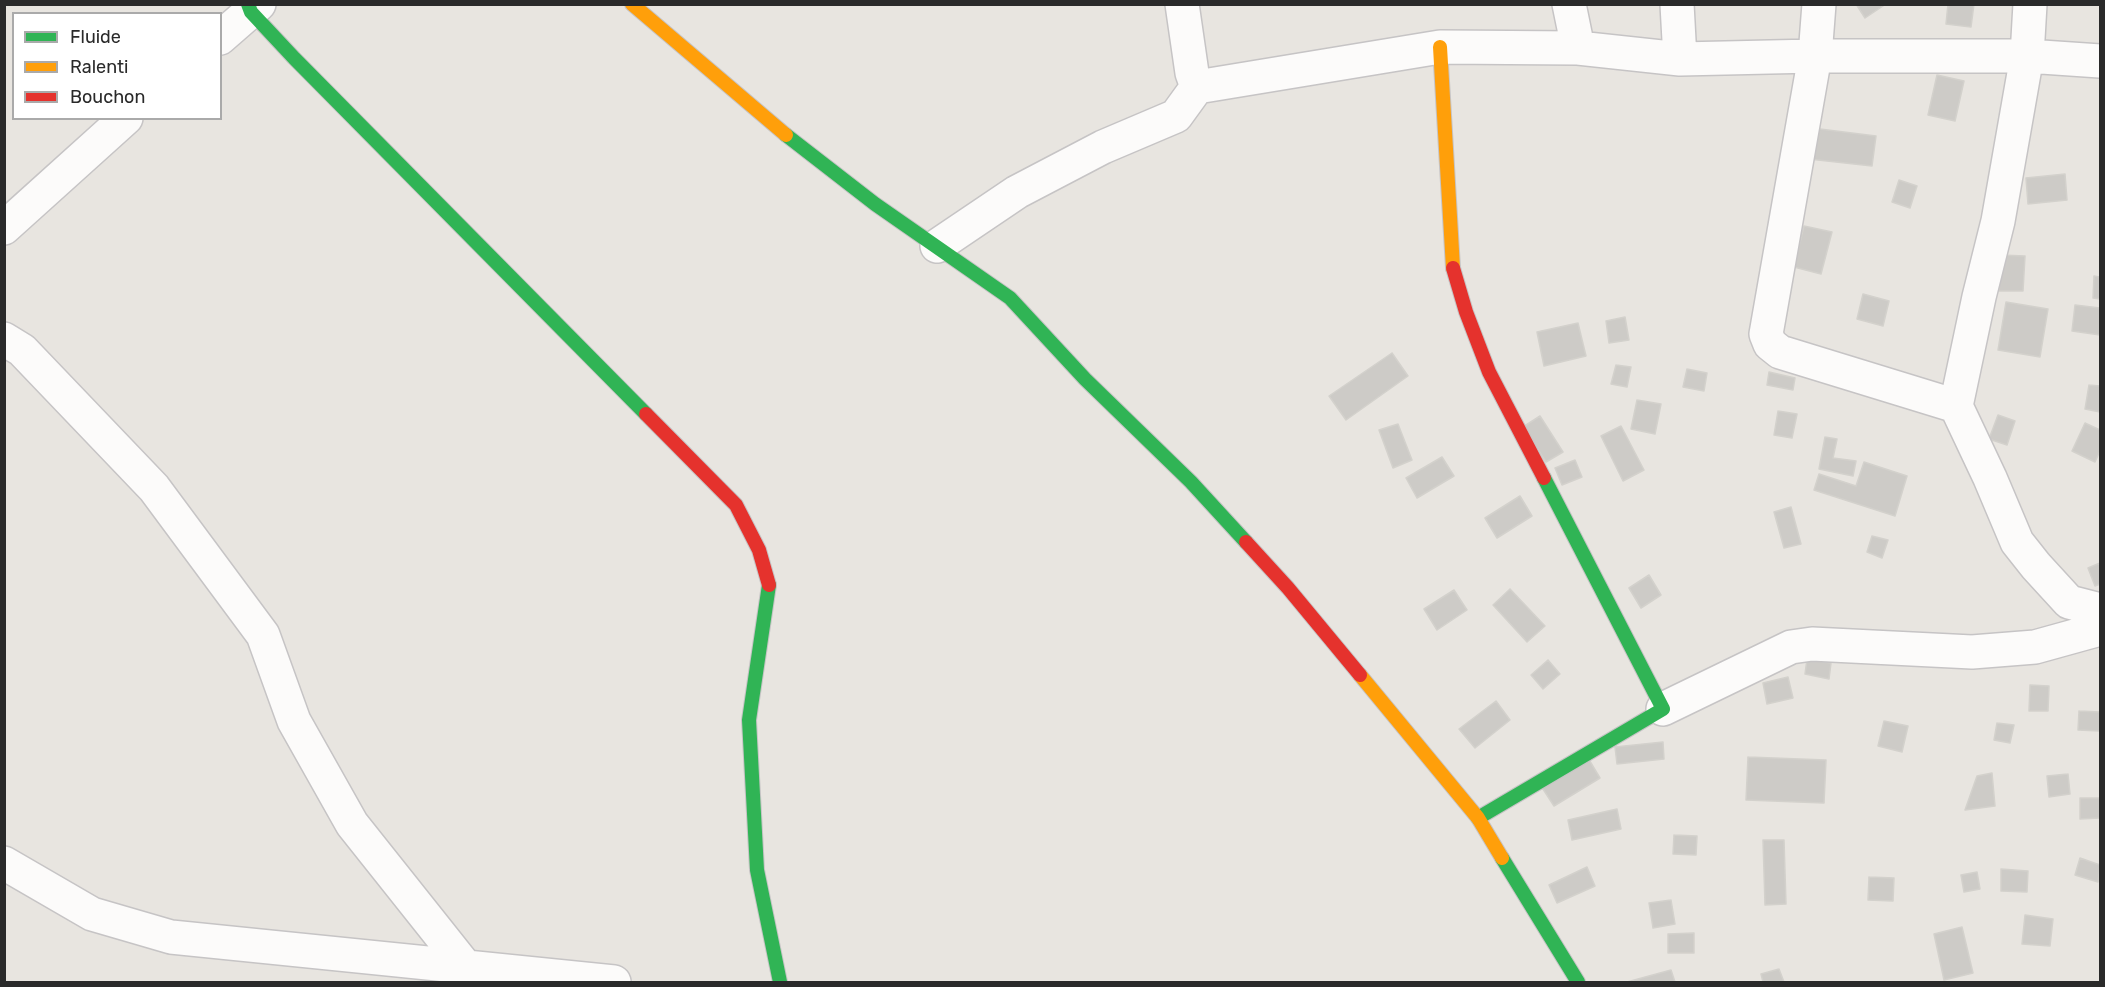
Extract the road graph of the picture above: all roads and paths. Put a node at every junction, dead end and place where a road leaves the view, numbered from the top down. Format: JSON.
{"nodes":[{"id":1,"x":632,"y":4,"type":"edge"},
{"id":2,"x":1182,"y":4,"type":"edge"},
{"id":3,"x":1569,"y":4,"type":"edge"},
{"id":4,"x":1677,"y":4,"type":"edge"},
{"id":5,"x":1819,"y":4,"type":"edge"},
{"id":6,"x":2030,"y":4,"type":"edge"},
{"id":7,"x":253,"y":7,"type":"edge"},
{"id":8,"x":222,"y":36,"type":"edge"},
{"id":9,"x":1440,"y":47,"type":"junction"},
{"id":10,"x":1578,"y":48,"type":"junction"},
{"id":11,"x":1815,"y":56,"type":"junction"},
{"id":12,"x":2027,"y":56,"type":"junction"},
{"id":13,"x":1680,"y":60,"type":"junction"},
{"id":14,"x":2100,"y":61,"type":"edge"},
{"id":15,"x":1197,"y":87,"type":"junction"},
{"id":16,"x":124,"y":120,"type":"edge"},
{"id":17,"x":4,"y":228,"type":"edge"},
{"id":18,"x":937,"y":246,"type":"junction"},
{"id":19,"x":4,"y":339,"type":"edge"},
{"id":20,"x":1956,"y":406,"type":"junction"},
{"id":21,"x":2100,"y":610,"type":"edge"},
{"id":22,"x":2100,"y":629,"type":"edge"},
{"id":23,"x":1663,"y":709,"type":"junction"},
{"id":24,"x":1478,"y":818,"type":"junction"},
{"id":25,"x":4,"y":863,"type":"edge"},
{"id":26,"x":465,"y":974,"type":"edge"},
{"id":27,"x":615,"y":982,"type":"edge"},
{"id":28,"x":780,"y":982,"type":"edge"},
{"id":29,"x":1578,"y":982,"type":"edge"}],
"edges":[{"from":1,"to":18,"type":"street"},
{"from":2,"to":15,"type":"street"},
{"from":3,"to":10,"type":"street"},
{"from":4,"to":13,"type":"street"},
{"from":5,"to":11,"type":"street"},
{"from":6,"to":12,"type":"street"},
{"from":7,"to":8,"type":"street"},
{"from":7,"to":28,"type":"street"},
{"from":9,"to":10,"type":"street"},
{"from":9,"to":15,"type":"street"},
{"from":9,"to":23,"type":"street"},
{"from":10,"to":13,"type":"street"},
{"from":11,"to":12,"type":"street"},
{"from":11,"to":13,"type":"street"},
{"from":11,"to":20,"type":"street"},
{"from":12,"to":14,"type":"street"},
{"from":12,"to":20,"type":"street"},
{"from":15,"to":18,"type":"street"},
{"from":16,"to":17,"type":"street"},
{"from":18,"to":24,"type":"street"},
{"from":19,"to":26,"type":"street"},
{"from":20,"to":21,"type":"street"},
{"from":22,"to":23,"type":"street"},
{"from":23,"to":24,"type":"street"},
{"from":24,"to":29,"type":"street"},
{"from":25,"to":26,"type":"street"},
{"from":26,"to":27,"type":"street"}]}
